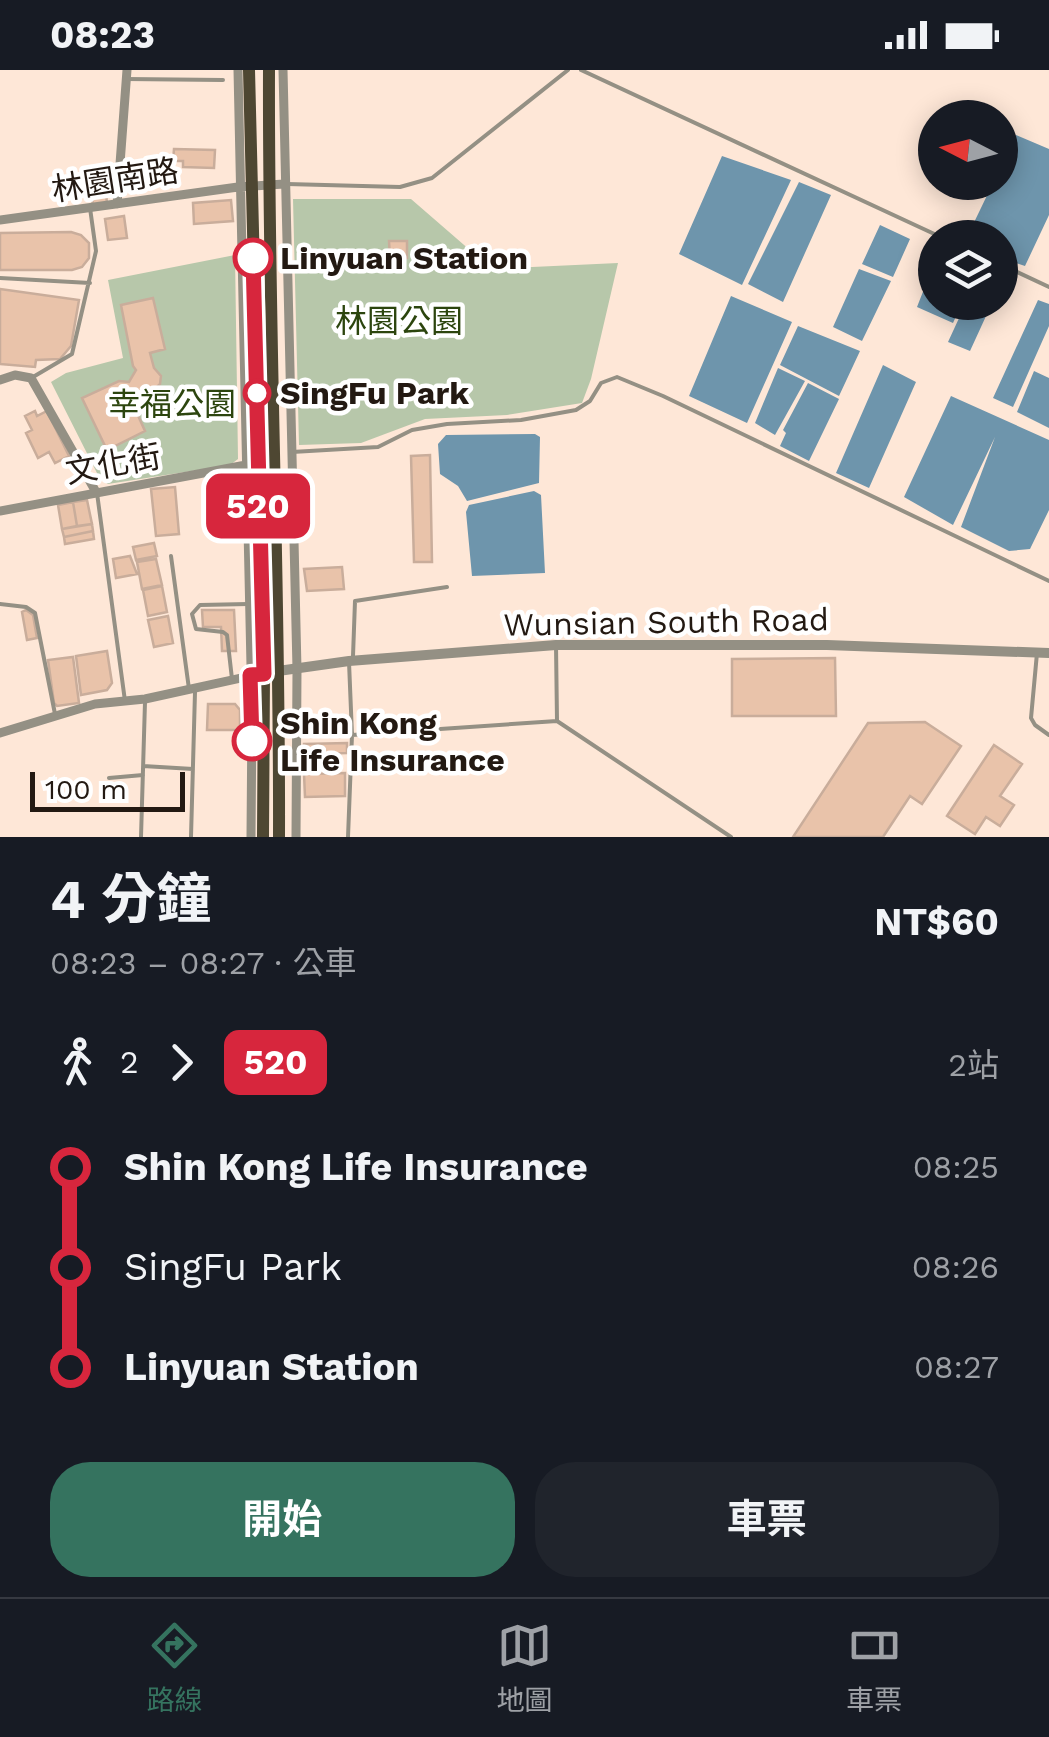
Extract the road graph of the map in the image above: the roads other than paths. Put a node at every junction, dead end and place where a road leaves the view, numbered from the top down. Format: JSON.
{"nodes":[{"id":1,"x":238,"y":70,"type":"edge"},
{"id":2,"x":249,"y":70,"type":"edge"},
{"id":3,"x":269,"y":70,"type":"edge"},
{"id":4,"x":283,"y":70,"type":"edge"},
{"id":5,"x":568,"y":70,"type":"edge"},
{"id":6,"x":581,"y":70,"type":"edge"},
{"id":7,"x":127,"y":74,"type":"edge"},
{"id":8,"x":223,"y":80,"type":"dead end"},
{"id":9,"x":284,"y":184,"type":"junction"},
{"id":10,"x":268,"y":185,"type":"junction"},
{"id":11,"x":244,"y":186,"type":"junction"},
{"id":12,"x":116,"y":204,"type":"junction"},
{"id":13,"x":90,"y":208,"type":"junction"},
{"id":14,"x":0,"y":220,"type":"edge"},
{"id":15,"x":918,"y":226,"type":"edge"},
{"id":16,"x":1018,"y":272,"type":"edge"},
{"id":17,"x":0,"y":278,"type":"edge"},
{"id":18,"x":91,"y":283,"type":"junction"},
{"id":19,"x":1049,"y":286,"type":"edge"},
{"id":20,"x":31,"y":378,"type":"junction"},
{"id":21,"x":0,"y":380,"type":"edge"},
{"id":22,"x":292,"y":452,"type":"junction"},
{"id":23,"x":274,"y":456,"type":"junction"},
{"id":24,"x":258,"y":460,"type":"junction"},
{"id":25,"x":244,"y":466,"type":"junction"},
{"id":26,"x":96,"y":492,"type":"junction"},
{"id":27,"x":0,"y":510,"type":"edge"},
{"id":28,"x":171,"y":556,"type":"dead end"},
{"id":29,"x":1049,"y":581,"type":"edge"},
{"id":30,"x":447,"y":586,"type":"dead end"},
{"id":31,"x":0,"y":604,"type":"edge"},
{"id":32,"x":248,"y":604,"type":"junction"},
{"id":33,"x":556,"y":645,"type":"junction"},
{"id":34,"x":1043,"y":652,"type":"edge"},
{"id":35,"x":351,"y":661,"type":"junction"},
{"id":36,"x":296,"y":669,"type":"junction"},
{"id":37,"x":280,"y":671,"type":"junction"},
{"id":38,"x":257,"y":674,"type":"junction"},
{"id":39,"x":232,"y":680,"type":"junction"},
{"id":40,"x":192,"y":689,"type":"junction"},
{"id":41,"x":145,"y":699,"type":"junction"},
{"id":42,"x":125,"y":702,"type":"junction"},
{"id":43,"x":56,"y":715,"type":"junction"},
{"id":44,"x":557,"y":721,"type":"junction"},
{"id":45,"x":0,"y":733,"type":"edge"},
{"id":46,"x":1049,"y":734,"type":"edge"},
{"id":47,"x":352,"y":735,"type":"junction"},
{"id":48,"x":143,"y":766,"type":"junction"},
{"id":49,"x":193,"y":769,"type":"junction"},
{"id":50,"x":143,"y":775,"type":"junction"},
{"id":51,"x":109,"y":778,"type":"dead end"},
{"id":52,"x":141,"y":837,"type":"edge"},
{"id":53,"x":190,"y":837,"type":"edge"},
{"id":54,"x":251,"y":837,"type":"edge"},
{"id":55,"x":263,"y":837,"type":"edge"},
{"id":56,"x":279,"y":837,"type":"edge"},
{"id":57,"x":296,"y":837,"type":"edge"},
{"id":58,"x":348,"y":837,"type":"edge"},
{"id":59,"x":731,"y":837,"type":"edge"}],
"edges":[{"from":1,"to":11,"type":"street"},
{"from":2,"to":11,"type":"main road"},
{"from":3,"to":10,"type":"main road"},
{"from":4,"to":9,"type":"street"},
{"from":5,"to":9,"type":"lane"},
{"from":6,"to":15,"type":"lane"},
{"from":7,"to":8,"type":"lane"},
{"from":7,"to":12,"type":"street"},
{"from":9,"to":10,"type":"street","name":"林園南路"},
{"from":9,"to":22,"type":"street"},
{"from":10,"to":11,"type":"street","name":"林園南路"},
{"from":10,"to":23,"type":"main road"},
{"from":11,"to":12,"type":"street","name":"林園南路"},
{"from":11,"to":24,"type":"main road"},
{"from":11,"to":25,"type":"street"},
{"from":12,"to":13,"type":"street","name":"林園南路"},
{"from":13,"to":14,"type":"street","name":"林園南路"},
{"from":13,"to":18,"type":"lane"},
{"from":16,"to":19,"type":"lane"},
{"from":17,"to":18,"type":"lane"},
{"from":18,"to":20,"type":"lane"},
{"from":20,"to":21,"type":"street"},
{"from":20,"to":26,"type":"street"},
{"from":22,"to":23,"type":"street","name":"文化街"},
{"from":22,"to":29,"type":"lane"},
{"from":22,"to":36,"type":"street"},
{"from":23,"to":24,"type":"street","name":"文化街"},
{"from":23,"to":37,"type":"main road"},
{"from":24,"to":25,"type":"street","name":"文化街"},
{"from":24,"to":38,"type":"main road"},
{"from":25,"to":26,"type":"street","name":"文化街"},
{"from":25,"to":32,"type":"street"},
{"from":26,"to":27,"type":"street","name":"文化街"},
{"from":26,"to":42,"type":"lane"},
{"from":28,"to":40,"type":"lane"},
{"from":30,"to":35,"type":"lane"},
{"from":31,"to":43,"type":"lane"},
{"from":32,"to":38,"type":"street"},
{"from":32,"to":39,"type":"lane"},
{"from":33,"to":34,"type":"street","name":"Wunsian South Road"},
{"from":33,"to":35,"type":"street","name":"Wunsian South Road"},
{"from":33,"to":44,"type":"lane"},
{"from":34,"to":46,"type":"lane"},
{"from":35,"to":36,"type":"street","name":"Wunsian South Road"},
{"from":35,"to":47,"type":"lane"},
{"from":36,"to":37,"type":"street","name":"Wunsian South Road"},
{"from":36,"to":57,"type":"street"},
{"from":37,"to":38,"type":"street","name":"Wunsian South Road"},
{"from":37,"to":56,"type":"main road"},
{"from":38,"to":39,"type":"street"},
{"from":38,"to":54,"type":"street"},
{"from":38,"to":55,"type":"main road"},
{"from":39,"to":40,"type":"street"},
{"from":40,"to":41,"type":"street"},
{"from":40,"to":49,"type":"lane"},
{"from":41,"to":42,"type":"street"},
{"from":41,"to":48,"type":"lane"},
{"from":42,"to":43,"type":"street"},
{"from":43,"to":45,"type":"street"},
{"from":44,"to":47,"type":"lane"},
{"from":44,"to":59,"type":"lane"},
{"from":47,"to":58,"type":"lane"},
{"from":48,"to":49,"type":"lane"},
{"from":48,"to":50,"type":"lane"},
{"from":49,"to":53,"type":"lane"},
{"from":50,"to":51,"type":"lane"},
{"from":50,"to":52,"type":"lane"}]}
